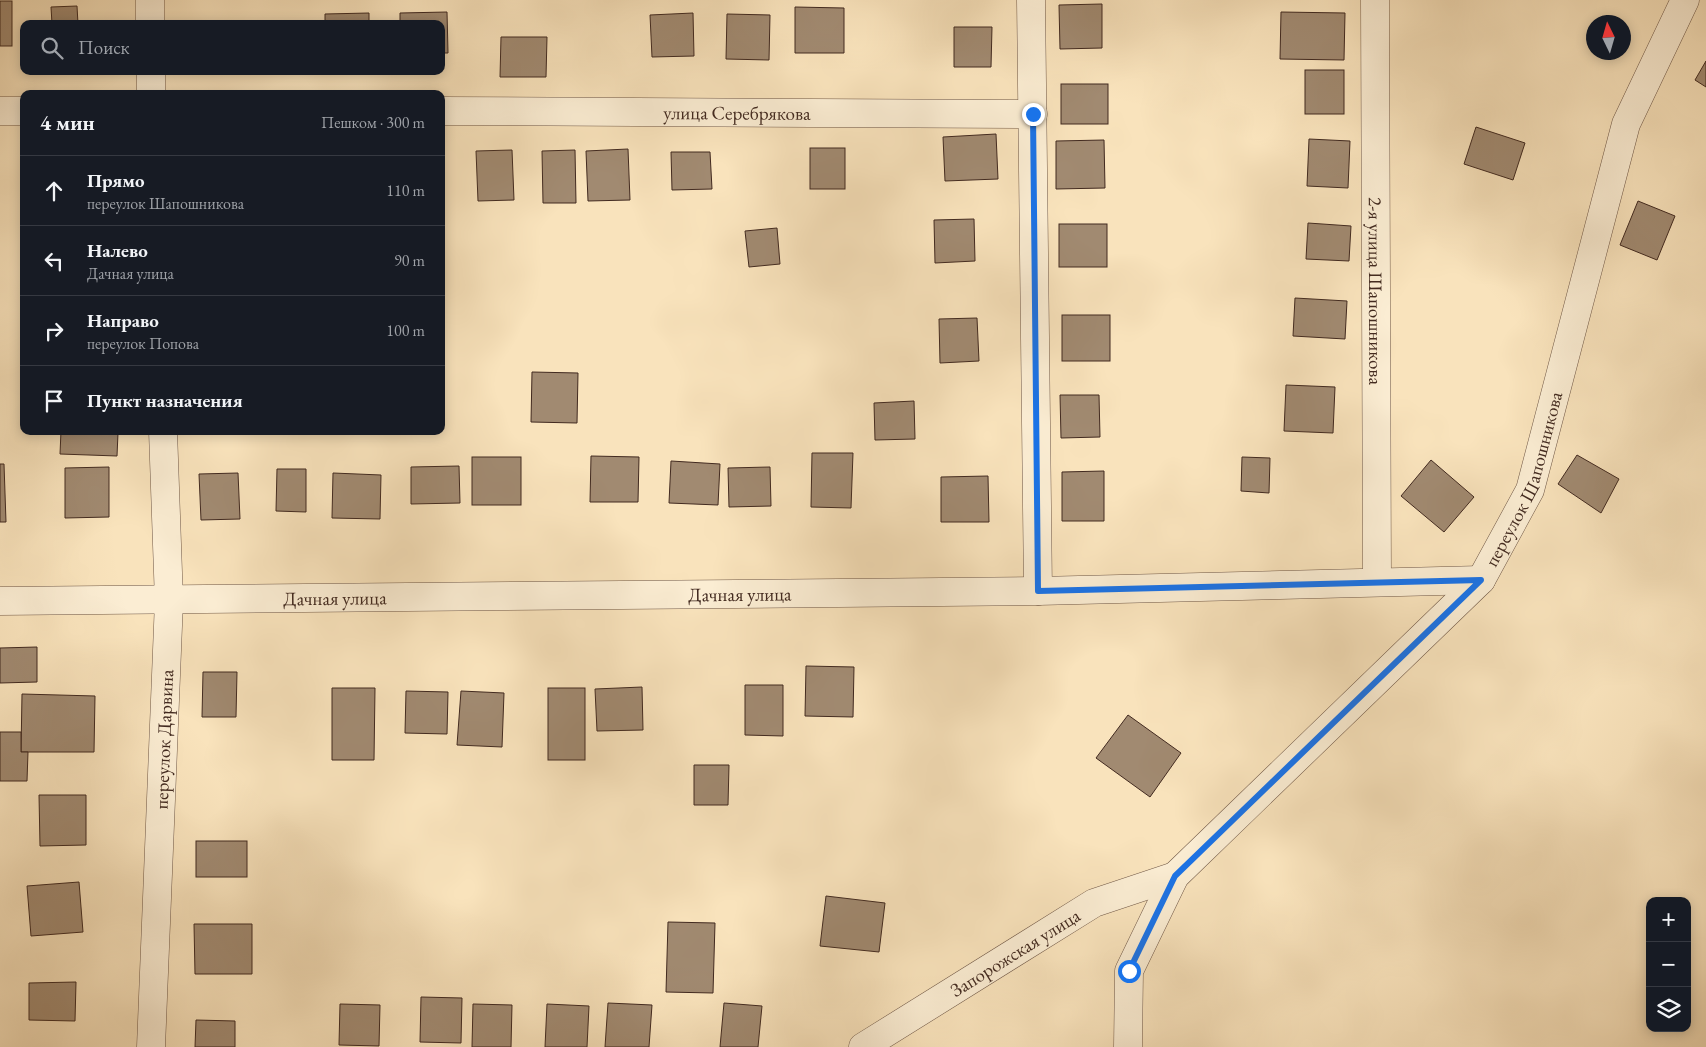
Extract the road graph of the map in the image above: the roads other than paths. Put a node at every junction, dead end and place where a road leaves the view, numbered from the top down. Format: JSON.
{"nodes":[{"id":1,"x":150,"y":0,"type":"edge"},
{"id":2,"x":1031,"y":0,"type":"edge"},
{"id":3,"x":1376,"y":0,"type":"edge"},
{"id":4,"x":1685,"y":0,"type":"edge"},
{"id":5,"x":150,"y":20,"type":"edge"},
{"id":6,"x":151,"y":75,"type":"edge"},
{"id":7,"x":152,"y":90,"type":"edge"},
{"id":8,"x":20,"y":110,"type":"edge"},
{"id":9,"x":0,"y":111,"type":"edge"},
{"id":10,"x":445,"y":111,"type":"edge"},
{"id":11,"x":1033,"y":114,"type":"junction"},
{"id":12,"x":163,"y":435,"type":"edge"},
{"id":13,"x":1481,"y":580,"type":"junction"},
{"id":14,"x":1377,"y":582,"type":"junction"},
{"id":15,"x":1038,"y":591,"type":"junction"},
{"id":16,"x":0,"y":601,"type":"edge"},
{"id":17,"x":170,"y":601,"type":"junction"},
{"id":18,"x":1175,"y":876,"type":"junction"},
{"id":19,"x":150,"y":1047,"type":"edge"},
{"id":20,"x":864,"y":1047,"type":"edge"},
{"id":21,"x":1128,"y":1047,"type":"edge"}],
"edges":[{"from":1,"to":5,"type":"street"},
{"from":2,"to":11,"type":"street"},
{"from":3,"to":14,"type":"street","name":"2-я улица Шапошникова"},
{"from":4,"to":13,"type":"street","name":"переулок Шапошникова"},
{"from":6,"to":7,"type":"street"},
{"from":8,"to":9,"type":"street"},
{"from":10,"to":11,"type":"street","name":"улица Серебрякова"},
{"from":11,"to":15,"type":"street"},
{"from":12,"to":17,"type":"street","name":"переулок Дарвина"},
{"from":13,"to":14,"type":"street","name":"Дачная улица"},
{"from":13,"to":18,"type":"street","name":"переулок Шапошникова"},
{"from":14,"to":15,"type":"street","name":"Дачная улица"},
{"from":15,"to":17,"type":"street","name":"Дачная улица"},
{"from":16,"to":17,"type":"street","name":"Дачная улица"},
{"from":17,"to":19,"type":"street","name":"переулок Дарвина"},
{"from":18,"to":20,"type":"street","name":"Запорожская улица"},
{"from":18,"to":21,"type":"street","name":"переулок Шапошникова"}]}
